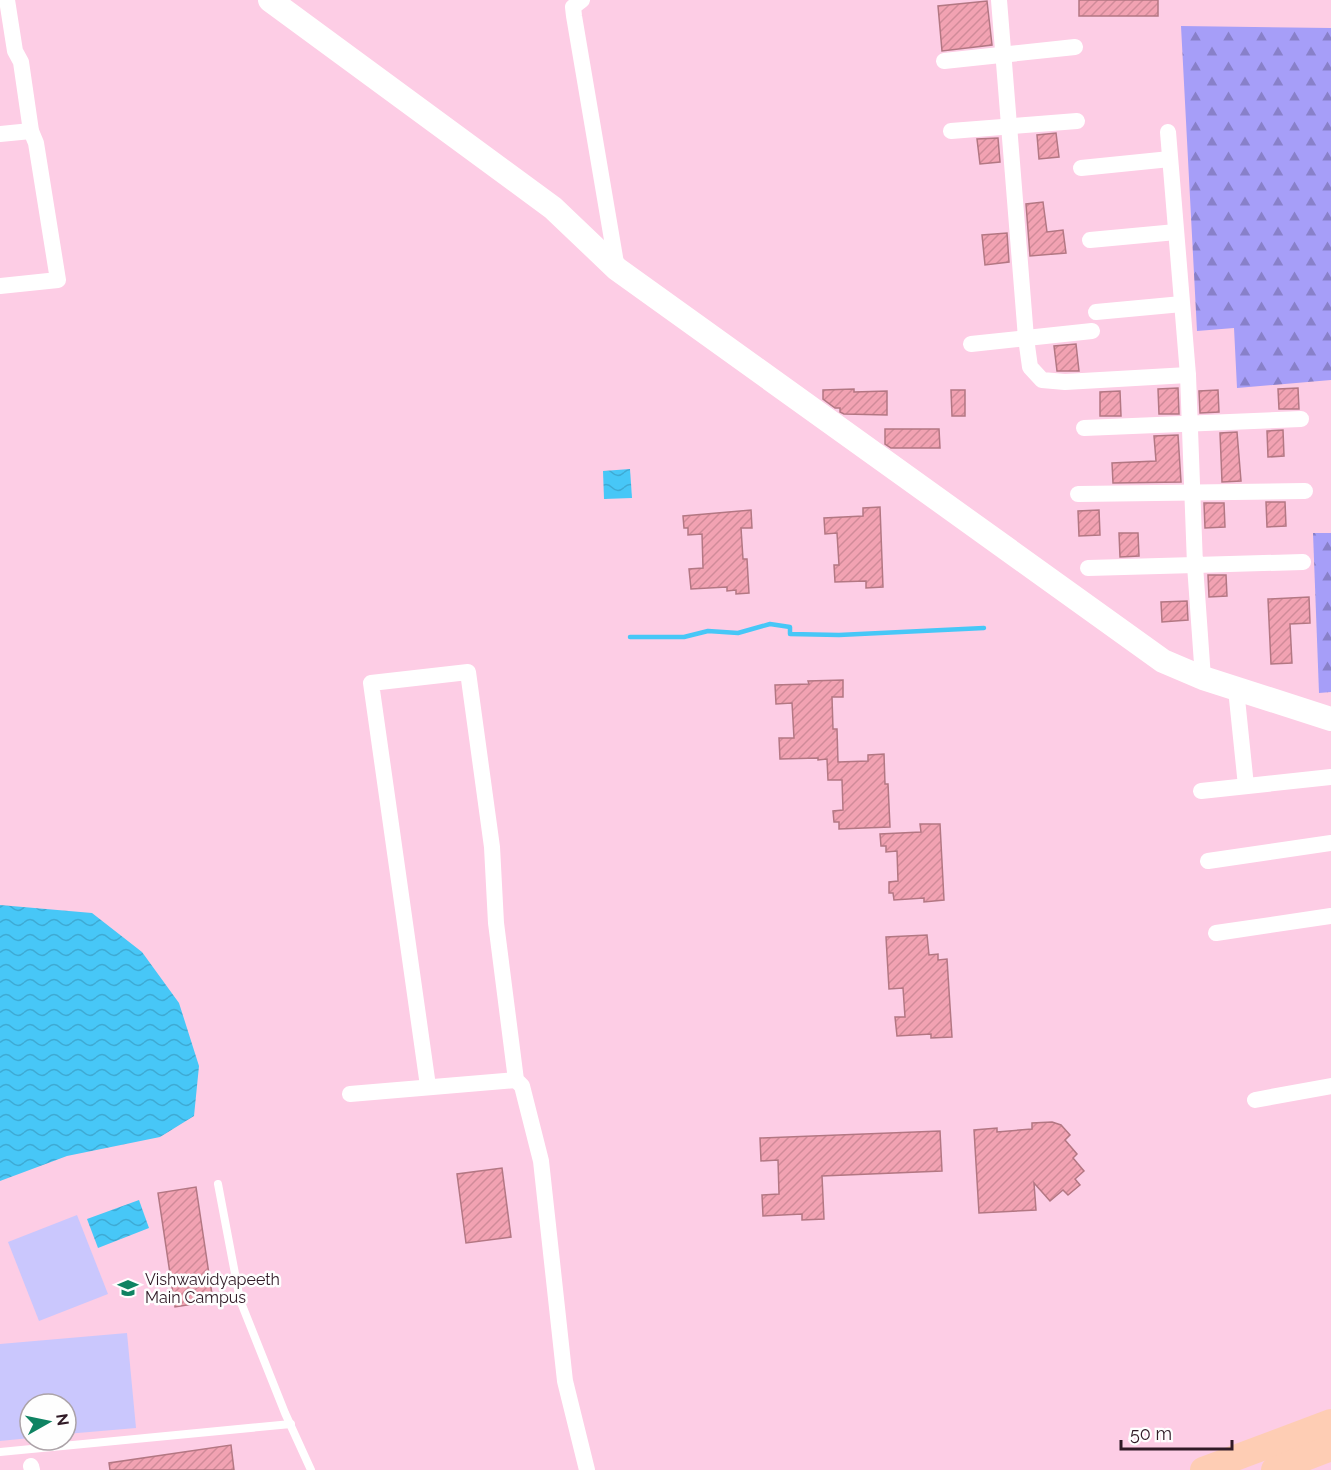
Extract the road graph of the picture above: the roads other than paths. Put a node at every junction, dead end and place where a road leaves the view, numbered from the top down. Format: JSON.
{"nodes":[{"id":1,"x":7,"y":0,"type":"edge"},
{"id":2,"x":582,"y":0,"type":"edge"},
{"id":3,"x":999,"y":0,"type":"edge"},
{"id":4,"x":279,"y":2,"type":"edge"},
{"id":5,"x":1075,"y":47,"type":"dead end"},
{"id":6,"x":8,"y":52,"type":"edge"},
{"id":7,"x":1003,"y":55,"type":"junction"},
{"id":8,"x":944,"y":61,"type":"dead end"},
{"id":9,"x":1077,"y":121,"type":"dead end"},
{"id":10,"x":1009,"y":126,"type":"junction"},
{"id":11,"x":31,"y":131,"type":"junction"},
{"id":12,"x":951,"y":131,"type":"dead end"},
{"id":13,"x":1168,"y":132,"type":"dead end"},
{"id":14,"x":0,"y":134,"type":"edge"},
{"id":15,"x":1170,"y":159,"type":"junction"},
{"id":16,"x":1081,"y":168,"type":"dead end"},
{"id":17,"x":1176,"y":232,"type":"junction"},
{"id":18,"x":1090,"y":240,"type":"dead end"},
{"id":19,"x":617,"y":269,"type":"junction"},
{"id":20,"x":0,"y":286,"type":"edge"},
{"id":21,"x":1182,"y":304,"type":"junction"},
{"id":22,"x":1096,"y":312,"type":"dead end"},
{"id":23,"x":1092,"y":331,"type":"dead end"},
{"id":24,"x":1026,"y":338,"type":"junction"},
{"id":25,"x":971,"y":344,"type":"dead end"},
{"id":26,"x":1188,"y":375,"type":"junction"},
{"id":27,"x":1301,"y":419,"type":"dead end"},
{"id":28,"x":1190,"y":424,"type":"junction"},
{"id":29,"x":1084,"y":428,"type":"dead end"},
{"id":30,"x":1305,"y":491,"type":"dead end"},
{"id":31,"x":1192,"y":492,"type":"junction"},
{"id":32,"x":1078,"y":494,"type":"dead end"},
{"id":33,"x":1303,"y":562,"type":"dead end"},
{"id":34,"x":1195,"y":566,"type":"junction"},
{"id":35,"x":1088,"y":568,"type":"dead end"},
{"id":36,"x":1203,"y":678,"type":"junction"},
{"id":37,"x":1236,"y":689,"type":"junction"},
{"id":38,"x":1331,"y":719,"type":"edge"},
{"id":39,"x":1331,"y":777,"type":"edge"},
{"id":40,"x":1246,"y":786,"type":"junction"},
{"id":41,"x":1201,"y":791,"type":"dead end"},
{"id":42,"x":1331,"y":843,"type":"edge"},
{"id":43,"x":1208,"y":861,"type":"dead end"},
{"id":44,"x":1331,"y":916,"type":"edge"},
{"id":45,"x":1216,"y":933,"type":"dead end"},
{"id":46,"x":516,"y":1080,"type":"junction"},
{"id":47,"x":428,"y":1086,"type":"junction"},
{"id":48,"x":1331,"y":1086,"type":"edge"},
{"id":49,"x":350,"y":1094,"type":"dead end"},
{"id":50,"x":1255,"y":1100,"type":"dead end"},
{"id":51,"x":218,"y":1184,"type":"dead end"},
{"id":52,"x":1331,"y":1422,"type":"edge"},
{"id":53,"x":291,"y":1424,"type":"junction"},
{"id":54,"x":1331,"y":1448,"type":"edge"},
{"id":55,"x":0,"y":1452,"type":"edge"},
{"id":56,"x":311,"y":1470,"type":"edge"},
{"id":57,"x":587,"y":1470,"type":"edge"},
{"id":58,"x":1203,"y":1470,"type":"edge"},
{"id":59,"x":1274,"y":1470,"type":"edge"}],
"edges":[{"from":1,"to":6,"type":"street"},
{"from":2,"to":19,"type":"street"},
{"from":3,"to":7,"type":"street"},
{"from":4,"to":19,"type":"main road"},
{"from":5,"to":7,"type":"street"},
{"from":6,"to":11,"type":"street"},
{"from":7,"to":8,"type":"street"},
{"from":7,"to":10,"type":"street"},
{"from":9,"to":10,"type":"street"},
{"from":10,"to":12,"type":"street"},
{"from":10,"to":24,"type":"street"},
{"from":11,"to":14,"type":"street"},
{"from":11,"to":20,"type":"street"},
{"from":13,"to":15,"type":"street"},
{"from":15,"to":16,"type":"street"},
{"from":15,"to":17,"type":"street"},
{"from":17,"to":18,"type":"street"},
{"from":17,"to":21,"type":"street"},
{"from":19,"to":36,"type":"main road"},
{"from":21,"to":22,"type":"street"},
{"from":21,"to":26,"type":"street"},
{"from":23,"to":24,"type":"street"},
{"from":24,"to":25,"type":"street"},
{"from":24,"to":26,"type":"street"},
{"from":26,"to":28,"type":"street"},
{"from":27,"to":28,"type":"street"},
{"from":28,"to":29,"type":"street"},
{"from":28,"to":31,"type":"street"},
{"from":30,"to":31,"type":"street"},
{"from":31,"to":32,"type":"street"},
{"from":31,"to":34,"type":"street"},
{"from":33,"to":34,"type":"street"},
{"from":34,"to":35,"type":"street"},
{"from":34,"to":36,"type":"street"},
{"from":36,"to":37,"type":"main road"},
{"from":37,"to":38,"type":"main road"},
{"from":37,"to":40,"type":"street"},
{"from":39,"to":40,"type":"street"},
{"from":40,"to":41,"type":"street"},
{"from":42,"to":43,"type":"street"},
{"from":44,"to":45,"type":"street"},
{"from":46,"to":47,"type":"street"},
{"from":46,"to":47,"type":"street"},
{"from":46,"to":57,"type":"street"},
{"from":47,"to":49,"type":"street"},
{"from":48,"to":50,"type":"street"},
{"from":51,"to":53,"type":"lane"},
{"from":52,"to":58,"type":"main road"},
{"from":53,"to":55,"type":"lane"},
{"from":53,"to":56,"type":"lane"},
{"from":54,"to":59,"type":"main road"}]}
